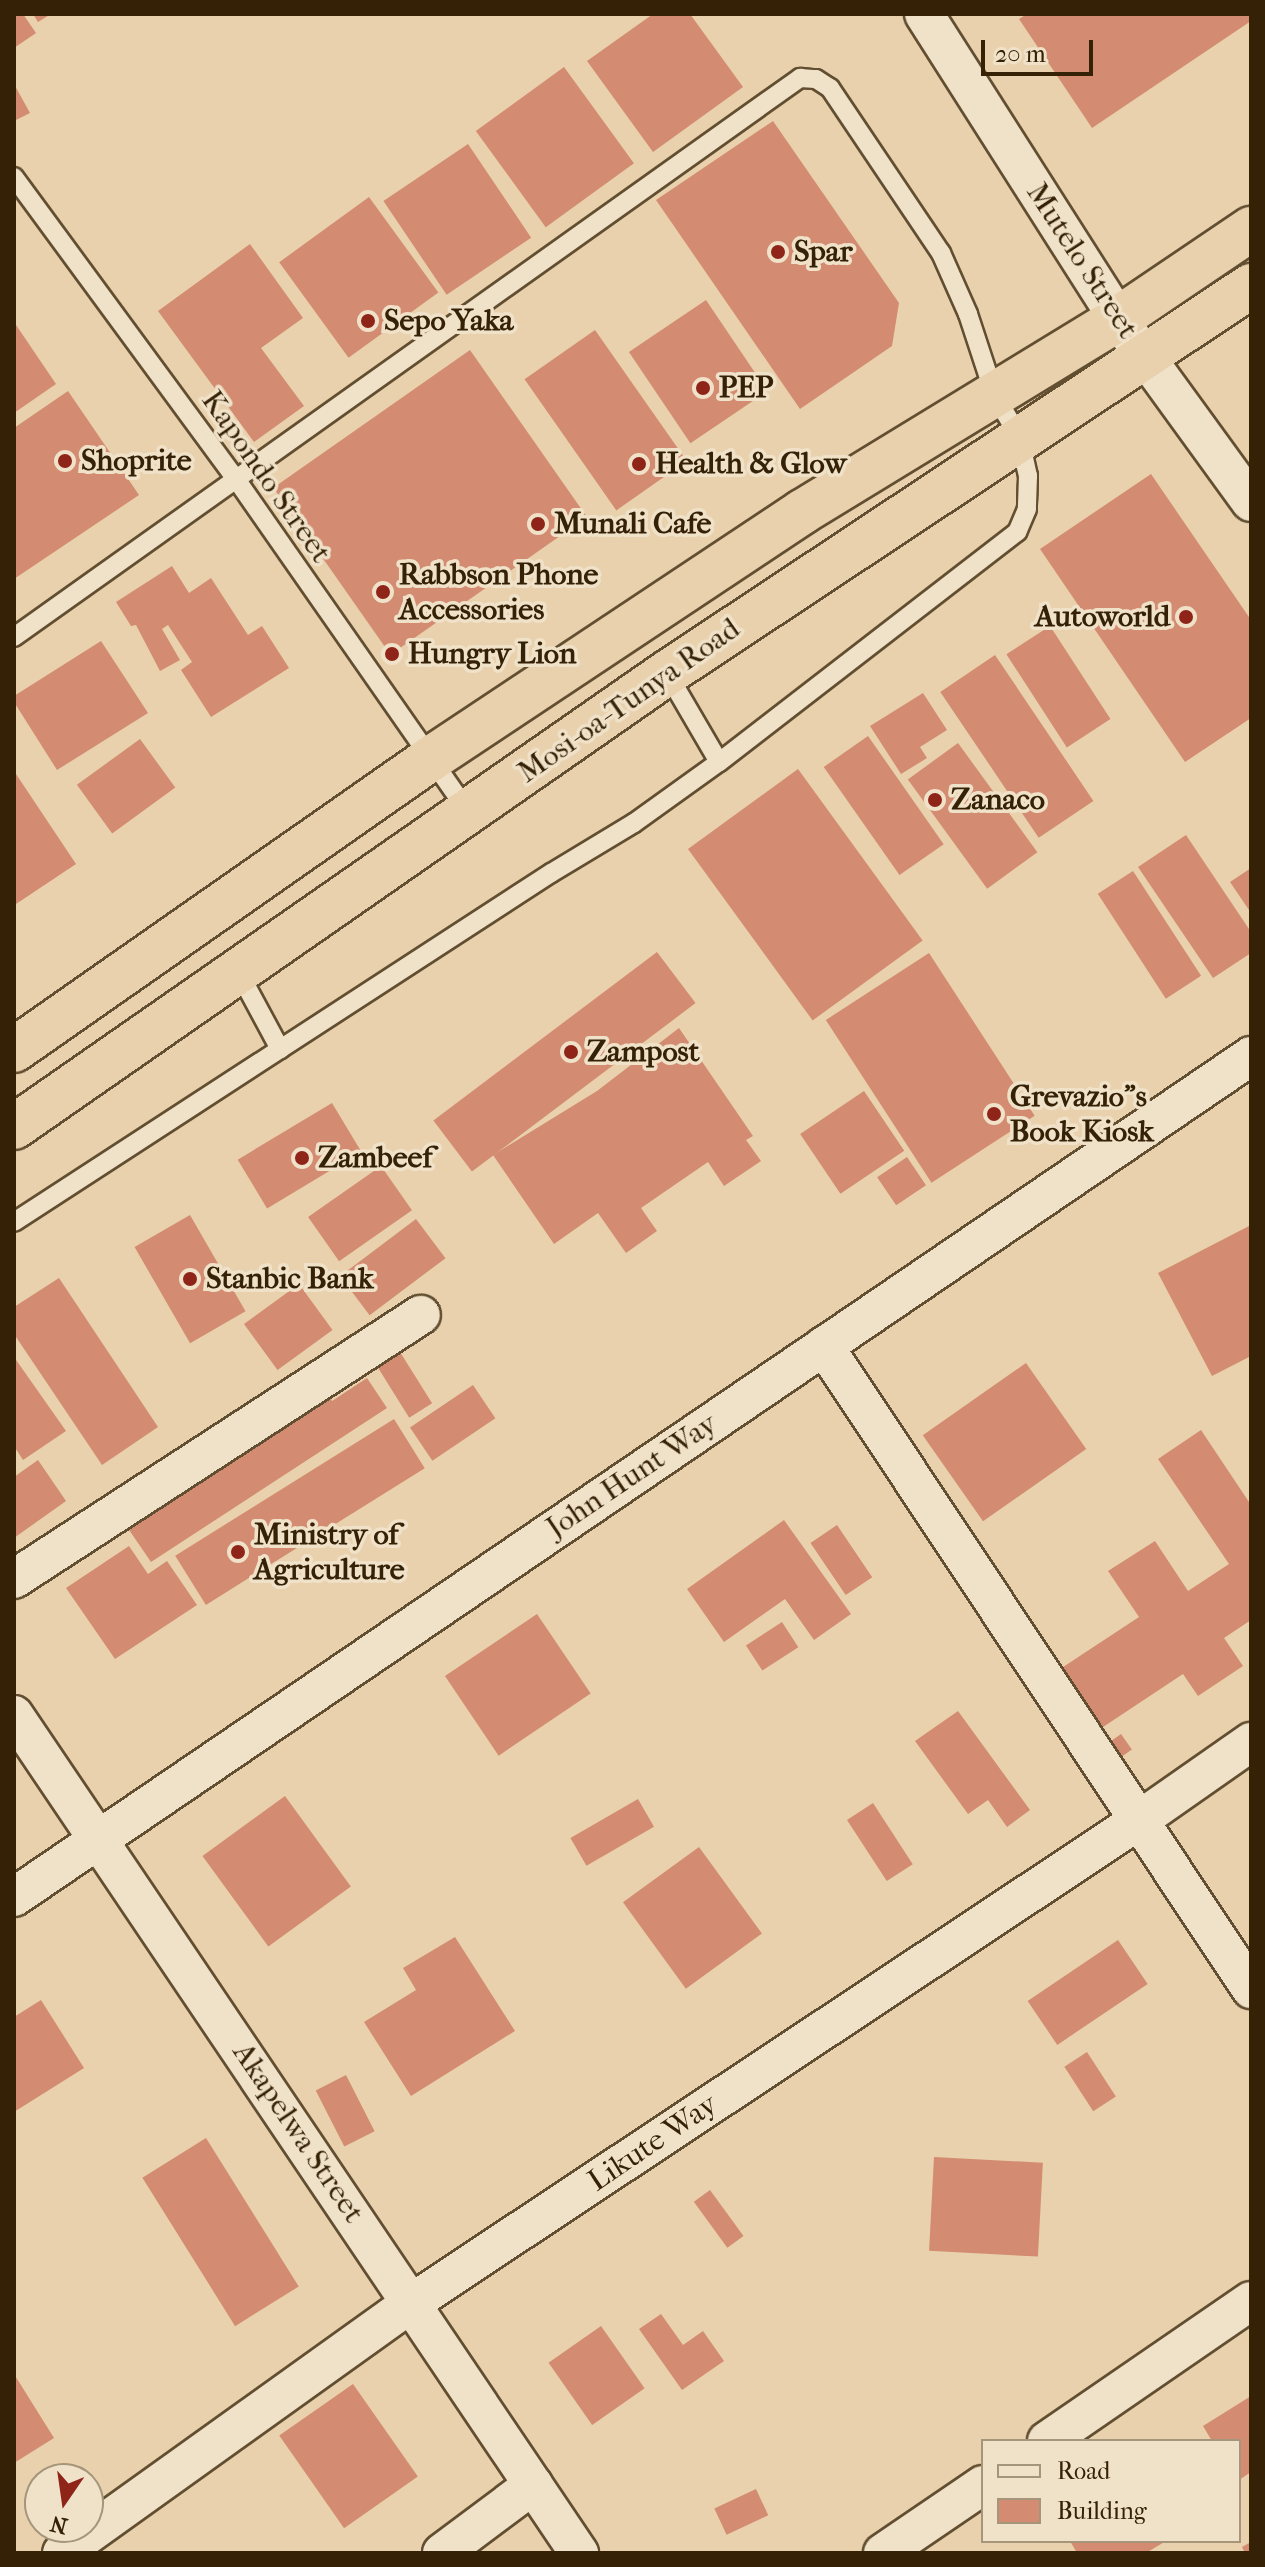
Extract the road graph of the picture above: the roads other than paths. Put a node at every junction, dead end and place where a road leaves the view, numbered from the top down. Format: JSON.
{"nodes":[{"id":1,"x":924,"y":14,"type":"edge"},
{"id":2,"x":14,"y":177,"type":"edge"},
{"id":3,"x":1251,"y":229,"type":"edge"},
{"id":4,"x":1251,"y":286,"type":"edge"},
{"id":5,"x":1118,"y":319,"type":"junction"},
{"id":6,"x":1144,"y":356,"type":"junction"},
{"id":7,"x":995,"y":396,"type":"junction"},
{"id":8,"x":1019,"y":436,"type":"junction"},
{"id":9,"x":236,"y":479,"type":"junction"},
{"id":10,"x":1251,"y":502,"type":"edge"},
{"id":11,"x":14,"y":637,"type":"edge"},
{"id":12,"x":667,"y":673,"type":"junction"},
{"id":13,"x":429,"y":760,"type":"junction"},
{"id":14,"x":719,"y":762,"type":"junction"},
{"id":15,"x":468,"y":812,"type":"junction"},
{"id":16,"x":238,"y":971,"type":"junction"},
{"id":17,"x":280,"y":1049,"type":"junction"},
{"id":18,"x":14,"y":1050,"type":"edge"},
{"id":19,"x":1251,"y":1056,"type":"edge"},
{"id":20,"x":14,"y":1127,"type":"edge"},
{"id":21,"x":14,"y":1222,"type":"edge"},
{"id":22,"x":421,"y":1315,"type":"dead end"},
{"id":23,"x":824,"y":1346,"type":"junction"},
{"id":24,"x":14,"y":1579,"type":"edge"},
{"id":25,"x":14,"y":1715,"type":"edge"},
{"id":26,"x":1251,"y":1742,"type":"edge"},
{"id":27,"x":1138,"y":1821,"type":"junction"},
{"id":28,"x":97,"y":1840,"type":"junction"},
{"id":29,"x":14,"y":1897,"type":"edge"},
{"id":30,"x":1251,"y":1989,"type":"edge"},
{"id":31,"x":1251,"y":2301,"type":"edge"},
{"id":32,"x":413,"y":2302,"type":"junction"},
{"id":33,"x":1050,"y":2439,"type":"edge"},
{"id":34,"x":533,"y":2485,"type":"junction"},
{"id":35,"x":981,"y":2486,"type":"edge"},
{"id":36,"x":62,"y":2553,"type":"edge"},
{"id":37,"x":442,"y":2553,"type":"edge"},
{"id":38,"x":579,"y":2553,"type":"edge"},
{"id":39,"x":883,"y":2553,"type":"edge"}],
"edges":[{"from":1,"to":5,"type":"street","name":"Mutelo Street"},
{"from":2,"to":9,"type":"lane","name":"Kapondo Street"},
{"from":3,"to":5,"type":"highway","name":"Mosi-oa-Tunya Road"},
{"from":4,"to":6,"type":"highway","name":"Mosi-oa-Tunya Road"},
{"from":5,"to":6,"type":"street","name":"Mutelo Street"},
{"from":5,"to":7,"type":"highway","name":"Mosi-oa-Tunya Road"},
{"from":6,"to":8,"type":"highway","name":"Mosi-oa-Tunya Road"},
{"from":6,"to":10,"type":"street","name":"Mutelo Street"},
{"from":7,"to":8,"type":"lane"},
{"from":7,"to":9,"type":"lane"},
{"from":7,"to":13,"type":"highway","name":"Mosi-oa-Tunya Road"},
{"from":8,"to":12,"type":"highway","name":"Mosi-oa-Tunya Road"},
{"from":8,"to":14,"type":"lane"},
{"from":9,"to":11,"type":"lane"},
{"from":9,"to":13,"type":"lane","name":"Kapondo Street"},
{"from":12,"to":14,"type":"lane"},
{"from":12,"to":15,"type":"highway","name":"Mosi-oa-Tunya Road"},
{"from":13,"to":15,"type":"lane","name":"Kapondo Street"},
{"from":13,"to":18,"type":"highway","name":"Mosi-oa-Tunya Road"},
{"from":14,"to":17,"type":"lane"},
{"from":15,"to":16,"type":"highway","name":"Mosi-oa-Tunya Road"},
{"from":16,"to":17,"type":"lane"},
{"from":16,"to":20,"type":"highway","name":"Mosi-oa-Tunya Road"},
{"from":17,"to":21,"type":"lane"},
{"from":19,"to":23,"type":"street","name":"John Hunt Way"},
{"from":22,"to":24,"type":"street"},
{"from":23,"to":27,"type":"street"},
{"from":23,"to":28,"type":"street","name":"John Hunt Way"},
{"from":25,"to":28,"type":"street","name":"Akapelwa Street"},
{"from":26,"to":27,"type":"street","name":"Likute Way"},
{"from":27,"to":30,"type":"street"},
{"from":27,"to":32,"type":"street","name":"Likute Way"},
{"from":28,"to":29,"type":"street","name":"John Hunt Way"},
{"from":28,"to":32,"type":"street","name":"Akapelwa Street"},
{"from":31,"to":33,"type":"street"},
{"from":32,"to":34,"type":"street","name":"Akapelwa Street"},
{"from":32,"to":36,"type":"street","name":"Likute Way"},
{"from":34,"to":37,"type":"street"},
{"from":34,"to":38,"type":"street","name":"Akapelwa Street"},
{"from":35,"to":39,"type":"street"}]}
